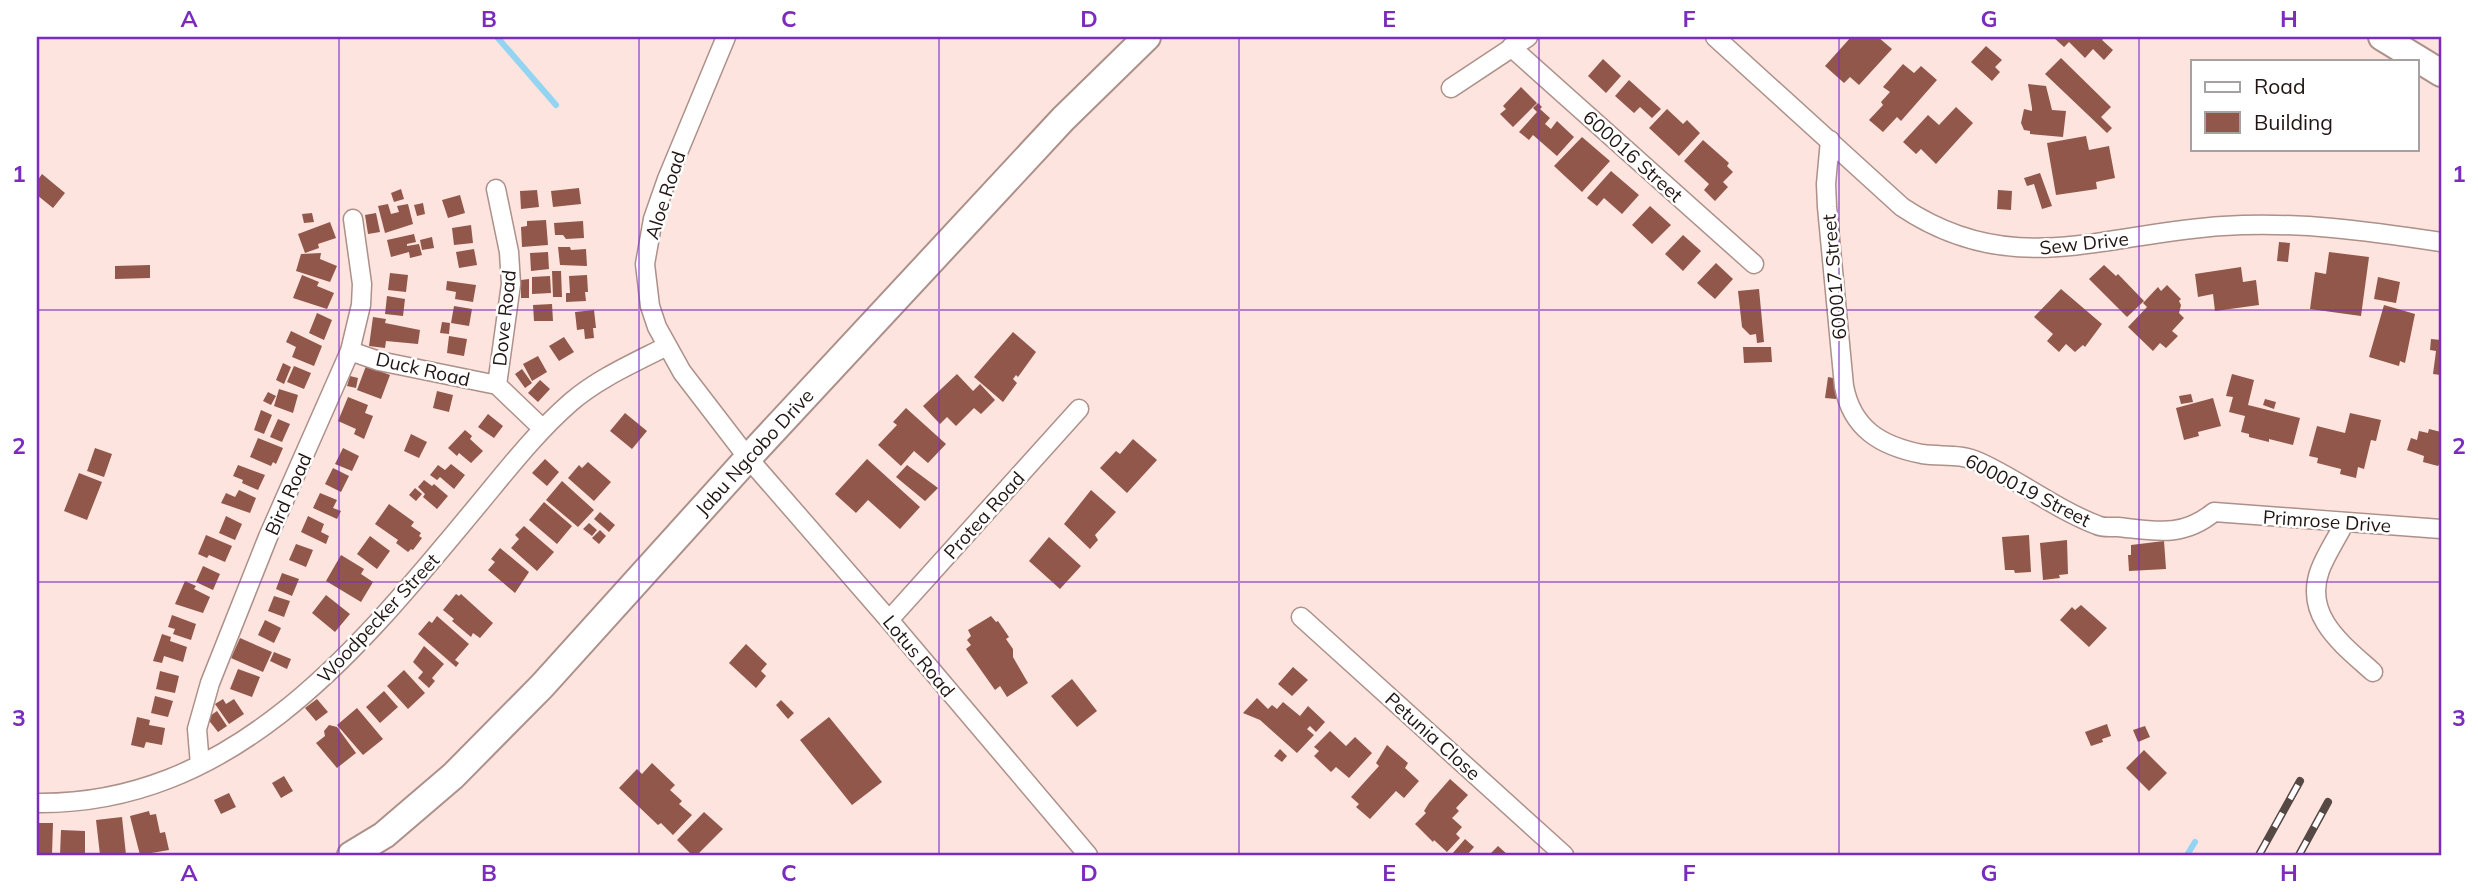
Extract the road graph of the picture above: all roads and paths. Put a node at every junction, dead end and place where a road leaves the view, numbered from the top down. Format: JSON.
{"nodes":[{"id":1,"x":726,"y":37,"type":"edge"},
{"id":2,"x":1147,"y":37,"type":"edge"},
{"id":3,"x":1528,"y":37,"type":"edge"},
{"id":4,"x":1715,"y":37,"type":"edge"},
{"id":5,"x":2382,"y":37,"type":"edge"},
{"id":6,"x":1511,"y":47,"type":"junction"},
{"id":7,"x":2441,"y":73,"type":"edge"},
{"id":8,"x":1451,"y":88,"type":"dead end"},
{"id":9,"x":1830,"y":140,"type":"junction"},
{"id":10,"x":496,"y":189,"type":"dead end"},
{"id":11,"x":353,"y":219,"type":"dead end"},
{"id":12,"x":2441,"y":242,"type":"edge"},
{"id":13,"x":1754,"y":264,"type":"dead end"},
{"id":14,"x":667,"y":346,"type":"junction"},
{"id":15,"x":350,"y":351,"type":"junction"},
{"id":16,"x":497,"y":385,"type":"junction"},
{"id":17,"x":1079,"y":409,"type":"dead end"},
{"id":18,"x":1851,"y":412,"type":"joint"},
{"id":19,"x":543,"y":429,"type":"junction"},
{"id":20,"x":748,"y":458,"type":"junction"},
{"id":21,"x":2214,"y":512,"type":"joint"},
{"id":22,"x":2345,"y":522,"type":"junction"},
{"id":23,"x":2441,"y":529,"type":"edge"},
{"id":24,"x":1301,"y":617,"type":"dead end"},
{"id":25,"x":889,"y":620,"type":"junction"},
{"id":26,"x":2373,"y":673,"type":"dead end"},
{"id":27,"x":200,"y":765,"type":"junction"},
{"id":28,"x":37,"y":803,"type":"edge"},
{"id":29,"x":351,"y":855,"type":"edge"},
{"id":30,"x":1088,"y":855,"type":"edge"},
{"id":31,"x":1564,"y":855,"type":"edge"}],
"edges":[{"from":1,"to":14,"type":"street","name":"Aloe Road"},
{"from":2,"to":20,"type":"main road","name":"Jabu Ngcobo Drive"},
{"from":3,"to":6,"type":"street"},
{"from":4,"to":9,"type":"street","name":"Sew Drive"},
{"from":5,"to":7,"type":"main road"},
{"from":6,"to":8,"type":"street"},
{"from":6,"to":13,"type":"street","name":"600016 Street"},
{"from":9,"to":12,"type":"street","name":"Sew Drive"},
{"from":9,"to":18,"type":"street","name":"600017 Street"},
{"from":10,"to":16,"type":"street","name":"Dove Road"},
{"from":11,"to":15,"type":"street","name":"Bird Road"},
{"from":14,"to":19,"type":"street","name":"Woodpecker Street"},
{"from":14,"to":20,"type":"street","name":"Aloe Road"},
{"from":15,"to":16,"type":"street","name":"Duck Road"},
{"from":15,"to":27,"type":"street","name":"Bird Road"},
{"from":16,"to":19,"type":"street","name":"Dove Road"},
{"from":17,"to":25,"type":"street","name":"Protea Road"},
{"from":18,"to":21,"type":"street","name":"6000019 Street"},
{"from":19,"to":27,"type":"street","name":"Woodpecker Street"},
{"from":20,"to":25,"type":"street","name":"Lotus Road"},
{"from":20,"to":29,"type":"main road","name":"Jabu Ngcobo Drive"},
{"from":21,"to":22,"type":"street","name":"Primrose Drive"},
{"from":22,"to":23,"type":"street","name":"Primrose Drive"},
{"from":22,"to":26,"type":"street"},
{"from":24,"to":31,"type":"street","name":"Petunia Close"},
{"from":25,"to":30,"type":"street","name":"Lotus Road"},
{"from":27,"to":28,"type":"street","name":"Woodpecker Street"}]}
